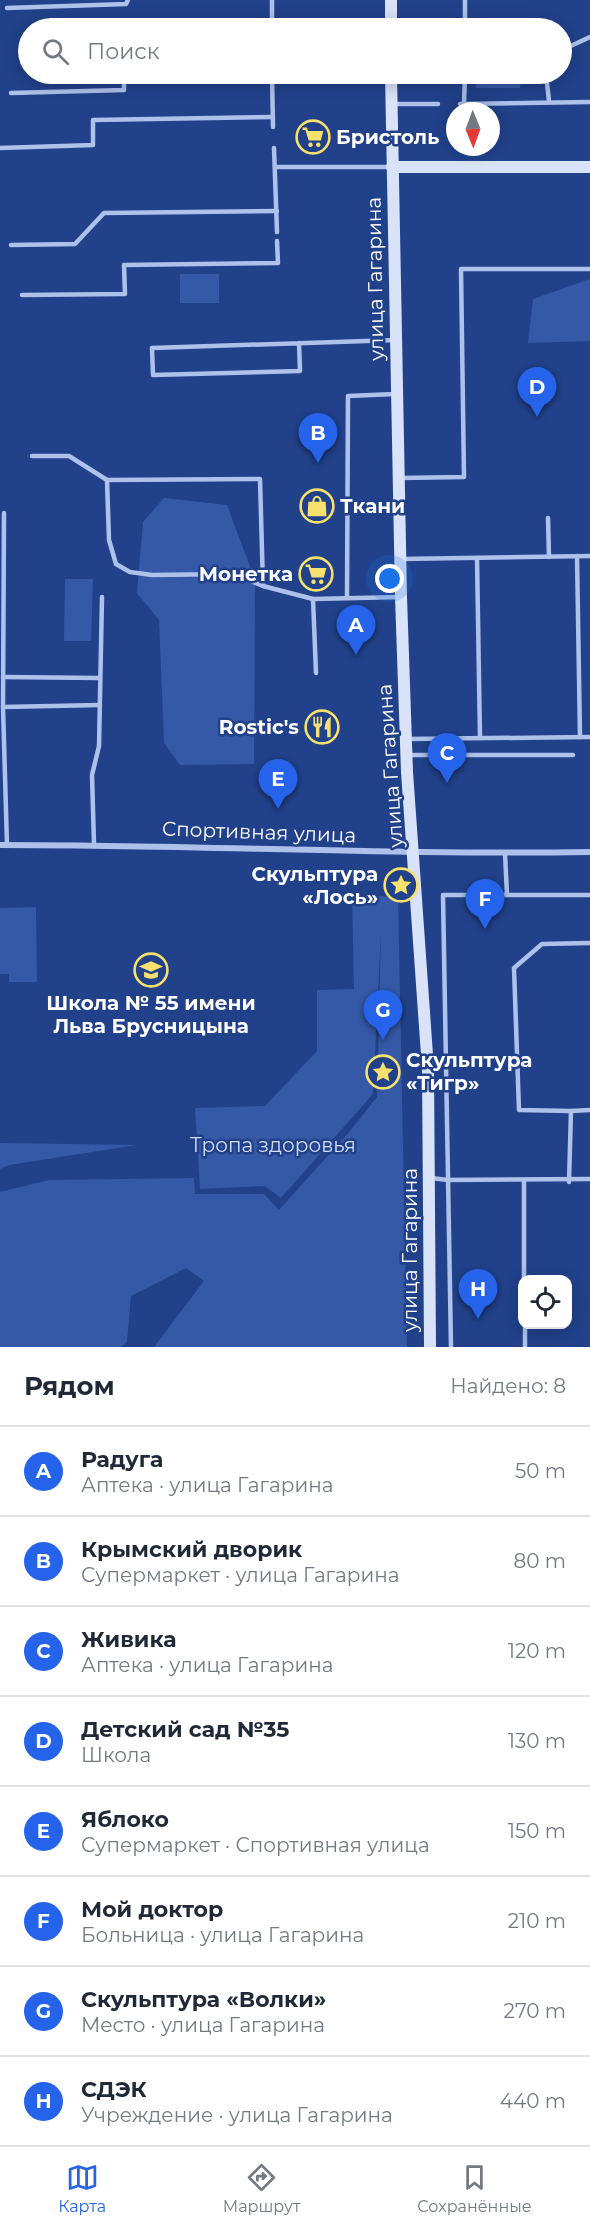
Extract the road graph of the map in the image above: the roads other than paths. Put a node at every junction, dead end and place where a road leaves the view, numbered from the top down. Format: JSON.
{"nodes":[{"id":1,"x":128,"y":0,"type":"edge"},
{"id":2,"x":272,"y":0,"type":"edge"},
{"id":3,"x":391,"y":0,"type":"edge"},
{"id":4,"x":465,"y":0,"type":"edge"},
{"id":5,"x":8,"y":8,"type":"dead end"},
{"id":6,"x":272,"y":18,"type":"edge"},
{"id":7,"x":391,"y":18,"type":"edge"},
{"id":8,"x":465,"y":18,"type":"edge"},
{"id":9,"x":590,"y":37,"type":"edge"},
{"id":10,"x":572,"y":45,"type":"edge"},
{"id":11,"x":124,"y":84,"type":"edge"},
{"id":12,"x":272,"y":84,"type":"edge"},
{"id":13,"x":391,"y":84,"type":"edge"},
{"id":14,"x":464,"y":84,"type":"edge"},
{"id":15,"x":547,"y":84,"type":"edge"},
{"id":16,"x":11,"y":93,"type":"dead end"},
{"id":17,"x":549,"y":101,"type":"junction"},
{"id":18,"x":590,"y":102,"type":"edge"},
{"id":19,"x":391,"y":104,"type":"junction"},
{"id":20,"x":438,"y":104,"type":"dead end"},
{"id":21,"x":273,"y":117,"type":"junction"},
{"id":22,"x":273,"y":127,"type":"dead end"},
{"id":23,"x":0,"y":148,"type":"edge"},
{"id":24,"x":274,"y":148,"type":"dead end"},
{"id":25,"x":274,"y":167,"type":"junction"},
{"id":26,"x":392,"y":167,"type":"junction"},
{"id":27,"x":590,"y":167,"type":"edge"},
{"id":28,"x":277,"y":211,"type":"junction"},
{"id":29,"x":277,"y":232,"type":"dead end"},
{"id":30,"x":277,"y":241,"type":"dead end"},
{"id":31,"x":11,"y":245,"type":"dead end"},
{"id":32,"x":590,"y":269,"type":"edge"},
{"id":33,"x":22,"y":295,"type":"dead end"},
{"id":34,"x":396,"y":340,"type":"junction"},
{"id":35,"x":299,"y":343,"type":"junction"},
{"id":36,"x":397,"y":394,"type":"junction"},
{"id":37,"x":32,"y":456,"type":"dead end"},
{"id":38,"x":399,"y":478,"type":"junction"},
{"id":39,"x":107,"y":480,"type":"junction"},
{"id":40,"x":4,"y":513,"type":"dead end"},
{"id":41,"x":548,"y":518,"type":"dead end"},
{"id":42,"x":577,"y":556,"type":"junction"},
{"id":43,"x":590,"y":556,"type":"edge"},
{"id":44,"x":549,"y":557,"type":"junction"},
{"id":45,"x":477,"y":558,"type":"junction"},
{"id":46,"x":401,"y":559,"type":"junction"},
{"id":47,"x":263,"y":586,"type":"junction"},
{"id":48,"x":102,"y":597,"type":"dead end"},
{"id":49,"x":401,"y":597,"type":"junction"},
{"id":50,"x":347,"y":598,"type":"junction"},
{"id":51,"x":313,"y":599,"type":"junction"},
{"id":52,"x":2,"y":652,"type":"edge"},
{"id":53,"x":316,"y":673,"type":"dead end"},
{"id":54,"x":3,"y":677,"type":"junction"},
{"id":55,"x":99,"y":678,"type":"junction"},
{"id":56,"x":100,"y":705,"type":"junction"},
{"id":57,"x":3,"y":707,"type":"junction"},
{"id":58,"x":580,"y":737,"type":"junction"},
{"id":59,"x":590,"y":737,"type":"edge"},
{"id":60,"x":480,"y":738,"type":"junction"},
{"id":61,"x":406,"y":740,"type":"junction"},
{"id":62,"x":407,"y":755,"type":"junction"},
{"id":63,"x":573,"y":755,"type":"dead end"},
{"id":64,"x":94,"y":844,"type":"junction"},
{"id":65,"x":3,"y":845,"type":"edge"},
{"id":66,"x":590,"y":852,"type":"edge"},
{"id":67,"x":505,"y":853,"type":"junction"},
{"id":68,"x":415,"y":854,"type":"junction"},
{"id":69,"x":507,"y":895,"type":"junction"},
{"id":70,"x":590,"y":895,"type":"edge"},
{"id":71,"x":590,"y":943,"type":"edge"},
{"id":72,"x":590,"y":1110,"type":"edge"},
{"id":73,"x":570,"y":1111,"type":"junction"},
{"id":74,"x":429,"y":1177,"type":"junction"},
{"id":75,"x":590,"y":1179,"type":"edge"},
{"id":76,"x":448,"y":1180,"type":"junction"},
{"id":77,"x":524,"y":1181,"type":"junction"},
{"id":78,"x":569,"y":1182,"type":"junction"},
{"id":79,"x":524,"y":1275,"type":"edge"},
{"id":80,"x":525,"y":1329,"type":"edge"},
{"id":81,"x":430,"y":1347,"type":"edge"},
{"id":82,"x":451,"y":1347,"type":"edge"},
{"id":83,"x":525,"y":1347,"type":"edge"}],
"edges":[{"from":1,"to":5,"type":"lane"},
{"from":2,"to":6,"type":"lane"},
{"from":3,"to":7,"type":"street"},
{"from":4,"to":8,"type":"lane"},
{"from":9,"to":10,"type":"lane"},
{"from":11,"to":16,"type":"lane"},
{"from":12,"to":21,"type":"lane"},
{"from":13,"to":19,"type":"street","name":"улица Гагарина"},
{"from":14,"to":17,"type":"lane"},
{"from":15,"to":17,"type":"lane"},
{"from":17,"to":18,"type":"lane"},
{"from":19,"to":20,"type":"lane"},
{"from":19,"to":26,"type":"street","name":"улица Гагарина"},
{"from":21,"to":22,"type":"lane"},
{"from":21,"to":23,"type":"lane"},
{"from":24,"to":25,"type":"lane"},
{"from":25,"to":26,"type":"lane"},
{"from":25,"to":28,"type":"lane"},
{"from":26,"to":27,"type":"street"},
{"from":26,"to":34,"type":"street","name":"улица Гагарина"},
{"from":28,"to":29,"type":"lane"},
{"from":28,"to":31,"type":"lane"},
{"from":30,"to":33,"type":"lane"},
{"from":32,"to":38,"type":"lane"},
{"from":34,"to":35,"type":"lane"},
{"from":34,"to":36,"type":"street","name":"улица Гагарина"},
{"from":35,"to":35,"type":"lane"},
{"from":36,"to":38,"type":"street","name":"улица Гагарина"},
{"from":36,"to":50,"type":"lane"},
{"from":37,"to":39,"type":"lane"},
{"from":38,"to":46,"type":"street","name":"улица Гагарина"},
{"from":39,"to":47,"type":"lane"},
{"from":39,"to":47,"type":"lane"},
{"from":40,"to":52,"type":"lane"},
{"from":41,"to":44,"type":"lane"},
{"from":42,"to":43,"type":"lane"},
{"from":42,"to":44,"type":"lane"},
{"from":42,"to":58,"type":"lane"},
{"from":44,"to":45,"type":"lane"},
{"from":45,"to":46,"type":"lane"},
{"from":45,"to":60,"type":"lane"},
{"from":46,"to":49,"type":"street","name":"улица Гагарина"},
{"from":47,"to":51,"type":"lane"},
{"from":48,"to":55,"type":"lane"},
{"from":49,"to":50,"type":"lane"},
{"from":49,"to":61,"type":"street","name":"улица Гагарина"},
{"from":50,"to":51,"type":"lane"},
{"from":51,"to":53,"type":"lane"},
{"from":52,"to":54,"type":"lane"},
{"from":54,"to":55,"type":"lane"},
{"from":54,"to":57,"type":"lane"},
{"from":55,"to":56,"type":"lane"},
{"from":56,"to":57,"type":"lane"},
{"from":56,"to":64,"type":"lane"},
{"from":57,"to":65,"type":"lane"},
{"from":58,"to":59,"type":"lane"},
{"from":58,"to":60,"type":"lane"},
{"from":60,"to":61,"type":"lane"},
{"from":61,"to":62,"type":"street","name":"улица Гагарина"},
{"from":62,"to":63,"type":"lane"},
{"from":62,"to":68,"type":"street","name":"улица Гагарина"},
{"from":64,"to":65,"type":"street","name":"Спортивная улица"},
{"from":64,"to":68,"type":"street","name":"Спортивная улица"},
{"from":66,"to":67,"type":"street","name":"Спортивная улица"},
{"from":67,"to":68,"type":"street","name":"Спортивная улица"},
{"from":67,"to":69,"type":"lane"},
{"from":68,"to":74,"type":"street","name":"улица Гагарина"},
{"from":69,"to":70,"type":"lane"},
{"from":69,"to":76,"type":"lane"},
{"from":71,"to":73,"type":"lane"},
{"from":72,"to":73,"type":"lane"},
{"from":73,"to":78,"type":"lane"},
{"from":74,"to":76,"type":"lane"},
{"from":74,"to":81,"type":"street","name":"улица Гагарина"},
{"from":75,"to":78,"type":"lane"},
{"from":76,"to":77,"type":"lane"},
{"from":76,"to":82,"type":"lane"},
{"from":77,"to":78,"type":"lane"},
{"from":77,"to":79,"type":"lane"},
{"from":80,"to":83,"type":"lane"}]}
